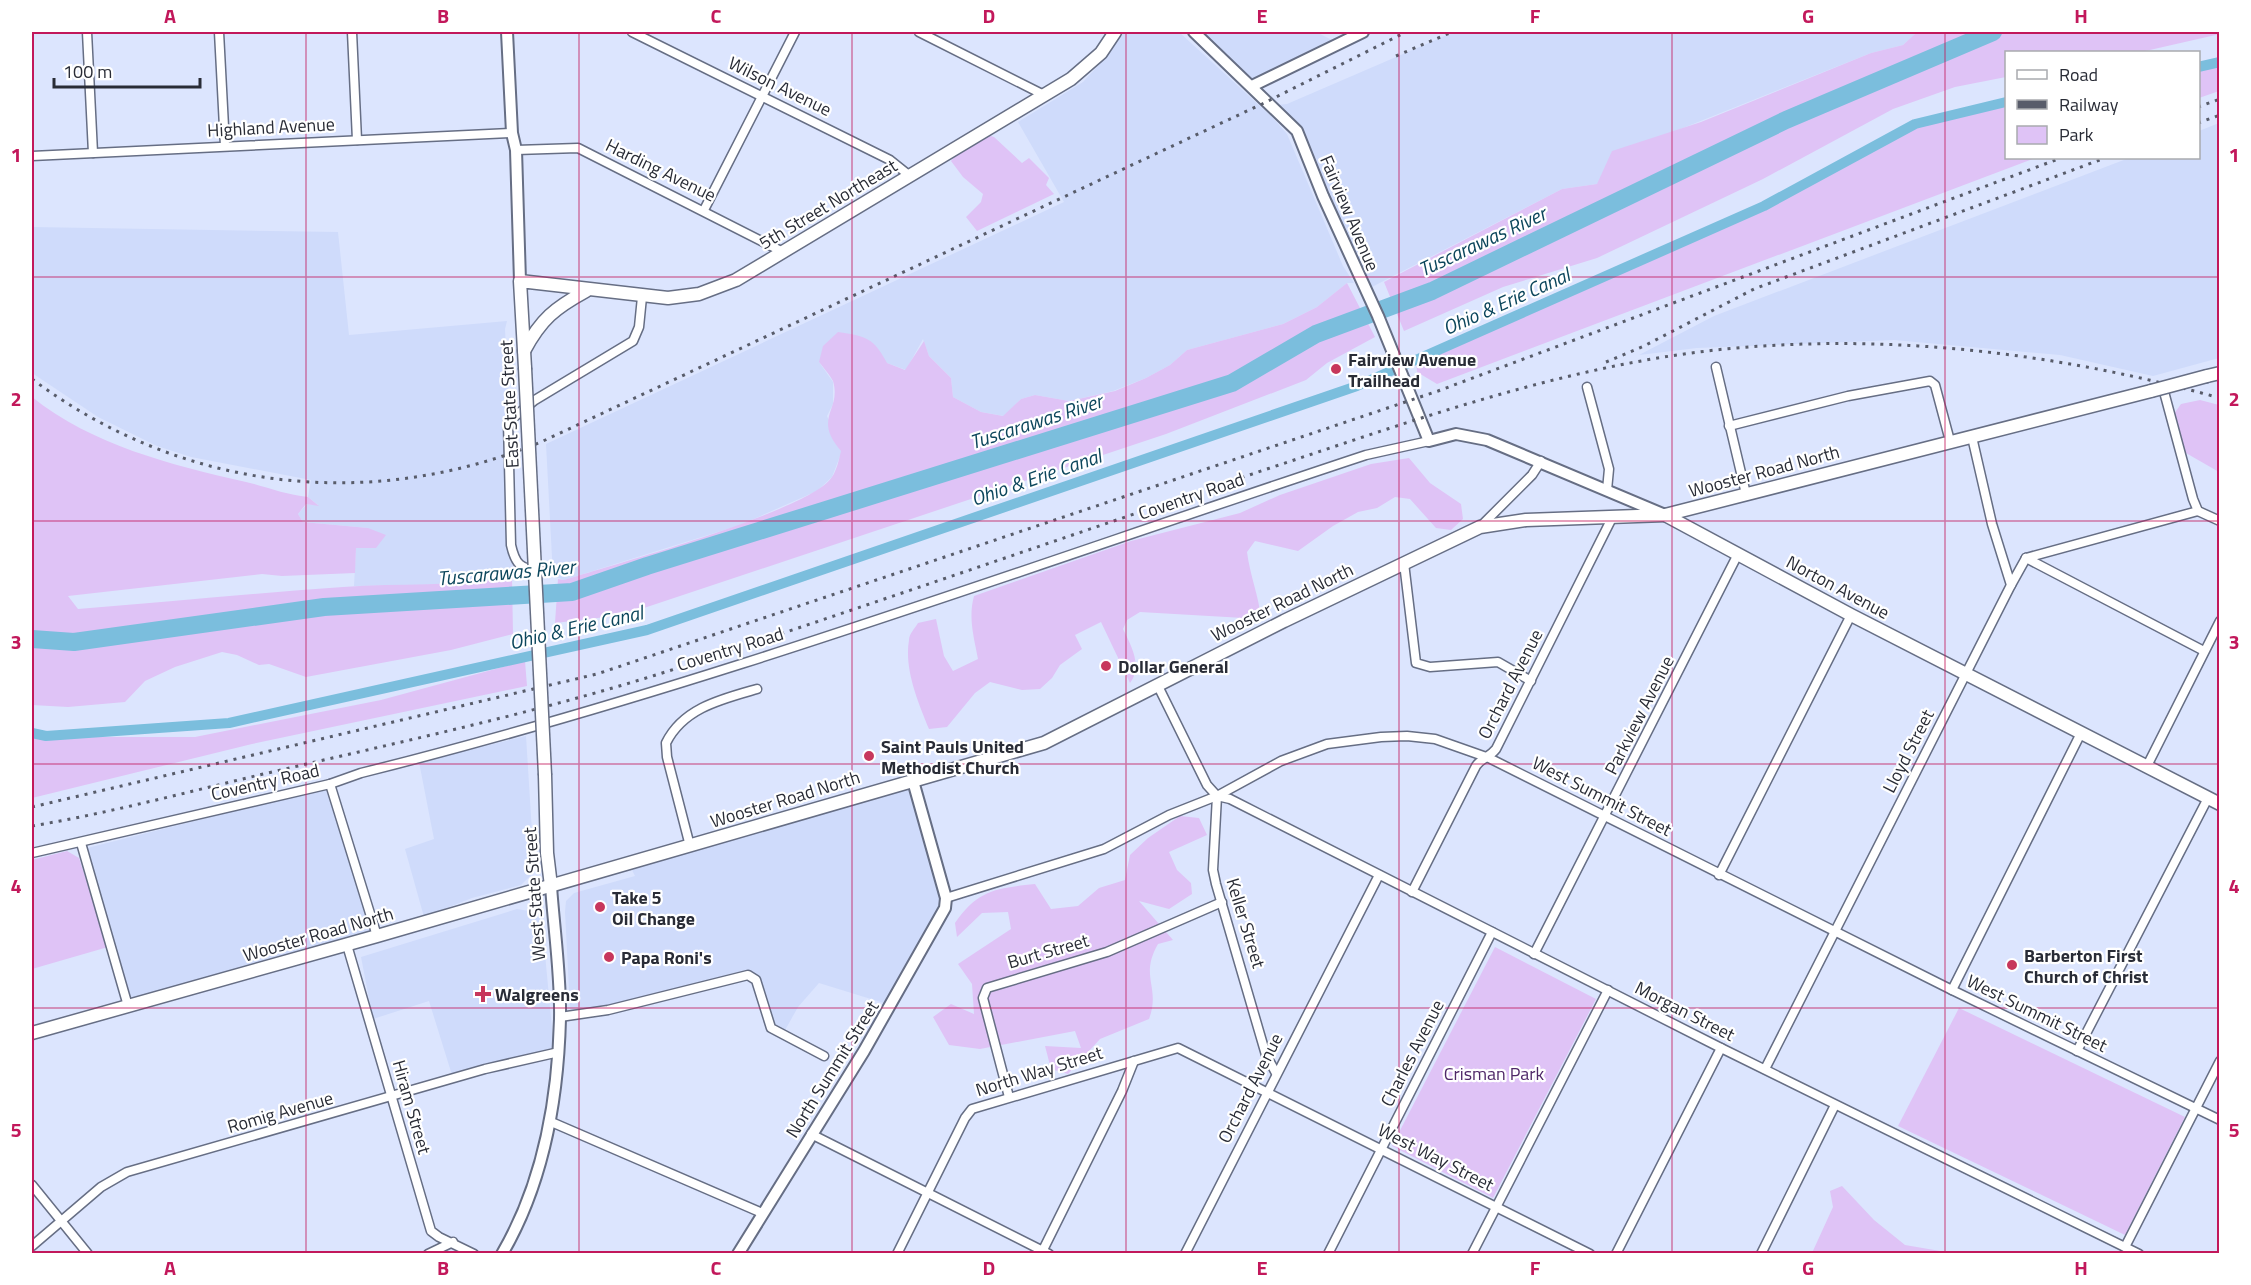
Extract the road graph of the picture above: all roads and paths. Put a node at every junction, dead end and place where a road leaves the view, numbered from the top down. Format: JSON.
{"nodes":[{"id":1,"x":87,"y":32,"type":"edge"},
{"id":2,"x":219,"y":32,"type":"edge"},
{"id":3,"x":352,"y":32,"type":"edge"},
{"id":4,"x":507,"y":32,"type":"edge"},
{"id":5,"x":632,"y":32,"type":"edge"},
{"id":6,"x":795,"y":32,"type":"edge"},
{"id":7,"x":919,"y":32,"type":"edge"},
{"id":8,"x":1115,"y":32,"type":"edge"},
{"id":9,"x":1194,"y":32,"type":"edge"},
{"id":10,"x":1363,"y":32,"type":"edge"},
{"id":11,"x":1252,"y":86,"type":"junction"},
{"id":12,"x":1044,"y":95,"type":"junction"},
{"id":13,"x":762,"y":96,"type":"junction"},
{"id":14,"x":512,"y":132,"type":"junction"},
{"id":15,"x":357,"y":140,"type":"junction"},
{"id":16,"x":225,"y":146,"type":"junction"},
{"id":17,"x":516,"y":150,"type":"junction"},
{"id":18,"x":93,"y":153,"type":"junction"},
{"id":19,"x":32,"y":156,"type":"edge"},
{"id":20,"x":910,"y":176,"type":"junction"},
{"id":21,"x":704,"y":210,"type":"junction"},
{"id":22,"x":783,"y":252,"type":"junction"},
{"id":23,"x":520,"y":282,"type":"junction"},
{"id":24,"x":586,"y":291,"type":"junction"},
{"id":25,"x":642,"y":297,"type":"junction"},
{"id":26,"x":524,"y":352,"type":"junction"},
{"id":27,"x":1716,"y":367,"type":"dead end"},
{"id":28,"x":2220,"y":373,"type":"edge"},
{"id":29,"x":1587,"y":387,"type":"dead end"},
{"id":30,"x":2160,"y":391,"type":"junction"},
{"id":31,"x":1729,"y":426,"type":"junction"},
{"id":32,"x":1972,"y":437,"type":"junction"},
{"id":33,"x":1429,"y":441,"type":"junction"},
{"id":34,"x":1950,"y":441,"type":"junction"},
{"id":35,"x":1540,"y":461,"type":"junction"},
{"id":36,"x":1607,"y":490,"type":"junction"},
{"id":37,"x":1746,"y":494,"type":"junction"},
{"id":38,"x":2198,"y":511,"type":"junction"},
{"id":39,"x":1665,"y":515,"type":"junction"},
{"id":40,"x":1613,"y":516,"type":"junction"},
{"id":41,"x":2220,"y":521,"type":"edge"},
{"id":42,"x":1480,"y":527,"type":"junction"},
{"id":43,"x":1738,"y":554,"type":"junction"},
{"id":44,"x":2026,"y":558,"type":"junction"},
{"id":45,"x":1404,"y":563,"type":"junction"},
{"id":46,"x":540,"y":570,"type":"dead end"},
{"id":47,"x":2011,"y":585,"type":"junction"},
{"id":48,"x":1851,"y":615,"type":"junction"},
{"id":49,"x":2220,"y":621,"type":"edge"},
{"id":50,"x":2204,"y":651,"type":"junction"},
{"id":51,"x":1965,"y":674,"type":"junction"},
{"id":52,"x":1531,"y":681,"type":"junction"},
{"id":53,"x":1158,"y":684,"type":"junction"},
{"id":54,"x":757,"y":689,"type":"dead end"},
{"id":55,"x":2081,"y":733,"type":"junction"},
{"id":56,"x":1489,"y":758,"type":"junction"},
{"id":57,"x":2147,"y":766,"type":"junction"},
{"id":58,"x":545,"y":775,"type":"joint"},
{"id":59,"x":913,"y":781,"type":"junction"},
{"id":60,"x":330,"y":784,"type":"junction"},
{"id":61,"x":1217,"y":796,"type":"junction"},
{"id":62,"x":2214,"y":801,"type":"edge"},
{"id":63,"x":1606,"y":816,"type":"junction"},
{"id":64,"x":81,"y":843,"type":"junction"},
{"id":65,"x":690,"y":846,"type":"junction"},
{"id":66,"x":32,"y":853,"type":"edge"},
{"id":67,"x":1378,"y":875,"type":"junction"},
{"id":68,"x":1719,"y":875,"type":"junction"},
{"id":69,"x":551,"y":886,"type":"junction"},
{"id":70,"x":1412,"y":892,"type":"junction"},
{"id":71,"x":946,"y":898,"type":"junction"},
{"id":72,"x":1222,"y":902,"type":"junction"},
{"id":73,"x":1492,"y":932,"type":"junction"},
{"id":74,"x":1835,"y":932,"type":"junction"},
{"id":75,"x":377,"y":936,"type":"junction"},
{"id":76,"x":347,"y":945,"type":"junction"},
{"id":77,"x":1534,"y":954,"type":"junction"},
{"id":78,"x":1608,"y":990,"type":"junction"},
{"id":79,"x":1952,"y":990,"type":"junction"},
{"id":80,"x":128,"y":1006,"type":"junction"},
{"id":81,"x":560,"y":1017,"type":"junction"},
{"id":82,"x":32,"y":1033,"type":"edge"},
{"id":83,"x":1721,"y":1048,"type":"junction"},
{"id":84,"x":2077,"y":1051,"type":"junction"},
{"id":85,"x":559,"y":1052,"type":"junction"},
{"id":86,"x":824,"y":1056,"type":"dead end"},
{"id":87,"x":1134,"y":1060,"type":"junction"},
{"id":88,"x":2220,"y":1061,"type":"edge"},
{"id":89,"x":1765,"y":1069,"type":"junction"},
{"id":90,"x":1276,"y":1073,"type":"junction"},
{"id":91,"x":1267,"y":1091,"type":"junction"},
{"id":92,"x":392,"y":1097,"type":"junction"},
{"id":93,"x":1009,"y":1097,"type":"junction"},
{"id":94,"x":1835,"y":1105,"type":"junction"},
{"id":95,"x":2195,"y":1108,"type":"junction"},
{"id":96,"x":2220,"y":1120,"type":"edge"},
{"id":97,"x":549,"y":1121,"type":"junction"},
{"id":98,"x":812,"y":1134,"type":"junction"},
{"id":99,"x":1382,"y":1148,"type":"junction"},
{"id":100,"x":32,"y":1185,"type":"edge"},
{"id":101,"x":928,"y":1192,"type":"junction"},
{"id":102,"x":1496,"y":1206,"type":"junction"},
{"id":103,"x":762,"y":1213,"type":"junction"},
{"id":104,"x":62,"y":1222,"type":"junction"},
{"id":105,"x":453,"y":1242,"type":"junction"},
{"id":106,"x":32,"y":1246,"type":"edge"},
{"id":107,"x":2125,"y":1247,"type":"junction"},
{"id":108,"x":1044,"y":1252,"type":"edge"},
{"id":109,"x":88,"y":1254,"type":"edge"},
{"id":110,"x":428,"y":1254,"type":"edge"},
{"id":111,"x":474,"y":1254,"type":"edge"},
{"id":112,"x":502,"y":1254,"type":"edge"},
{"id":113,"x":738,"y":1254,"type":"edge"},
{"id":114,"x":897,"y":1254,"type":"edge"},
{"id":115,"x":1185,"y":1254,"type":"edge"},
{"id":116,"x":1328,"y":1254,"type":"edge"},
{"id":117,"x":1472,"y":1254,"type":"edge"},
{"id":118,"x":1590,"y":1254,"type":"edge"},
{"id":119,"x":1616,"y":1254,"type":"edge"},
{"id":120,"x":1761,"y":1254,"type":"edge"},
{"id":121,"x":2139,"y":1254,"type":"edge"}],
"edges":[{"from":1,"to":18,"type":"street"},
{"from":2,"to":16,"type":"street"},
{"from":3,"to":15,"type":"street"},
{"from":4,"to":14,"type":"street","name":"East State Street"},
{"from":5,"to":13,"type":"street","name":"Wilson Avenue"},
{"from":6,"to":13,"type":"street"},
{"from":7,"to":12,"type":"street"},
{"from":8,"to":12,"type":"main road","name":"5th Street Northeast"},
{"from":9,"to":11,"type":"street","name":"Fairview Avenue"},
{"from":10,"to":11,"type":"street"},
{"from":11,"to":33,"type":"street","name":"Fairview Avenue"},
{"from":12,"to":20,"type":"main road","name":"5th Street Northeast"},
{"from":13,"to":20,"type":"street","name":"Wilson Avenue"},
{"from":13,"to":21,"type":"street"},
{"from":14,"to":15,"type":"street","name":"Highland Avenue"},
{"from":14,"to":17,"type":"street","name":"East State Street"},
{"from":15,"to":16,"type":"street","name":"Highland Avenue"},
{"from":16,"to":18,"type":"street","name":"Highland Avenue"},
{"from":17,"to":21,"type":"street","name":"Harding Avenue"},
{"from":17,"to":23,"type":"street","name":"East State Street"},
{"from":18,"to":19,"type":"street","name":"Highland Avenue"},
{"from":20,"to":22,"type":"main road","name":"5th Street Northeast"},
{"from":21,"to":22,"type":"street","name":"Harding Avenue"},
{"from":22,"to":25,"type":"main road","name":"5th Street Northeast"},
{"from":23,"to":24,"type":"main road","name":"5th Street Northeast"},
{"from":23,"to":26,"type":"main road","name":"East State Street"},
{"from":24,"to":25,"type":"main road","name":"5th Street Northeast"},
{"from":24,"to":26,"type":"main road"},
{"from":25,"to":46,"type":"street"},
{"from":26,"to":58,"type":"main road","name":"East State Street","bridge":true},
{"from":27,"to":31,"type":"street"},
{"from":28,"to":30,"type":"main road","name":"Wooster Road North","bridge":true},
{"from":29,"to":36,"type":"street"},
{"from":30,"to":32,"type":"main road","name":"Wooster Road North"},
{"from":30,"to":38,"type":"street"},
{"from":31,"to":34,"type":"street"},
{"from":31,"to":37,"type":"street"},
{"from":32,"to":34,"type":"main road","name":"Wooster Road North"},
{"from":32,"to":47,"type":"street"},
{"from":33,"to":35,"type":"street","name":"Norton Avenue"},
{"from":33,"to":60,"type":"street","name":"Coventry Road"},
{"from":34,"to":37,"type":"main road","name":"Wooster Road North"},
{"from":35,"to":36,"type":"street","name":"Norton Avenue"},
{"from":35,"to":42,"type":"street"},
{"from":36,"to":39,"type":"street","name":"Norton Avenue"},
{"from":37,"to":39,"type":"main road","name":"Wooster Road North"},
{"from":38,"to":41,"type":"street"},
{"from":38,"to":44,"type":"street"},
{"from":39,"to":40,"type":"main road","name":"Wooster Road North"},
{"from":39,"to":43,"type":"main road","name":"Norton Avenue"},
{"from":40,"to":42,"type":"main road","name":"Wooster Road North"},
{"from":40,"to":52,"type":"street","name":"Orchard Avenue"},
{"from":42,"to":45,"type":"main road","name":"Wooster Road North"},
{"from":43,"to":48,"type":"main road","name":"Norton Avenue"},
{"from":43,"to":63,"type":"street","name":"Parkview Avenue"},
{"from":44,"to":47,"type":"street","name":"Lloyd Street"},
{"from":44,"to":50,"type":"street"},
{"from":45,"to":52,"type":"street"},
{"from":45,"to":53,"type":"main road","name":"Wooster Road North"},
{"from":47,"to":51,"type":"street","name":"Lloyd Street"},
{"from":48,"to":51,"type":"main road","name":"Norton Avenue"},
{"from":48,"to":68,"type":"street"},
{"from":49,"to":50,"type":"street"},
{"from":50,"to":57,"type":"street"},
{"from":51,"to":55,"type":"main road","name":"Norton Avenue"},
{"from":51,"to":74,"type":"street","name":"Lloyd Street"},
{"from":52,"to":56,"type":"street","name":"Orchard Avenue"},
{"from":53,"to":59,"type":"main road","name":"Wooster Road North"},
{"from":53,"to":61,"type":"street"},
{"from":54,"to":65,"type":"street"},
{"from":55,"to":57,"type":"main road","name":"Norton Avenue"},
{"from":55,"to":79,"type":"street"},
{"from":56,"to":61,"type":"street","name":"West Summit Street"},
{"from":56,"to":63,"type":"street","name":"West Summit Street"},
{"from":56,"to":70,"type":"street","name":"Orchard Avenue"},
{"from":57,"to":62,"type":"main road","name":"Norton Avenue"},
{"from":58,"to":69,"type":"main road","name":"West State Street"},
{"from":59,"to":65,"type":"main road","name":"Wooster Road North"},
{"from":59,"to":71,"type":"street"},
{"from":60,"to":64,"type":"street","name":"Coventry Road"},
{"from":60,"to":75,"type":"street"},
{"from":61,"to":67,"type":"street","name":"Morgan Street"},
{"from":61,"to":71,"type":"street","name":"West Summit Street"},
{"from":61,"to":72,"type":"street","name":"Keller Street"},
{"from":62,"to":84,"type":"street"},
{"from":63,"to":68,"type":"street","name":"West Summit Street"},
{"from":63,"to":77,"type":"street","name":"Parkview Avenue"},
{"from":64,"to":66,"type":"street","name":"Coventry Road"},
{"from":64,"to":80,"type":"street"},
{"from":65,"to":69,"type":"main road","name":"Wooster Road North"},
{"from":67,"to":70,"type":"street","name":"Morgan Street"},
{"from":67,"to":90,"type":"street","name":"Orchard Avenue"},
{"from":68,"to":74,"type":"street","name":"West Summit Street"},
{"from":69,"to":75,"type":"main road","name":"Wooster Road North"},
{"from":69,"to":81,"type":"street","name":"West State Street"},
{"from":70,"to":73,"type":"street","name":"Morgan Street"},
{"from":71,"to":98,"type":"street","name":"North Summit Street"},
{"from":72,"to":90,"type":"street","name":"Keller Street"},
{"from":72,"to":93,"type":"street","name":"Burt Street"},
{"from":73,"to":77,"type":"street","name":"Morgan Street"},
{"from":73,"to":99,"type":"street","name":"Charles Avenue"},
{"from":74,"to":79,"type":"street","name":"West Summit Street"},
{"from":74,"to":89,"type":"street","name":"Lloyd Street"},
{"from":75,"to":76,"type":"main road","name":"Wooster Road North"},
{"from":76,"to":80,"type":"main road","name":"Wooster Road North"},
{"from":76,"to":92,"type":"street","name":"Hiram Street"},
{"from":77,"to":78,"type":"street","name":"Morgan Street"},
{"from":78,"to":83,"type":"street","name":"Morgan Street"},
{"from":78,"to":102,"type":"street"},
{"from":79,"to":84,"type":"street","name":"West Summit Street"},
{"from":80,"to":82,"type":"main road","name":"Wooster Road North"},
{"from":81,"to":85,"type":"street","name":"West State Street"},
{"from":81,"to":86,"type":"street"},
{"from":83,"to":89,"type":"street","name":"Morgan Street"},
{"from":83,"to":119,"type":"street"},
{"from":84,"to":95,"type":"street","name":"West Summit Street"},
{"from":85,"to":92,"type":"street","name":"Romig Avenue"},
{"from":85,"to":97,"type":"street","name":"West State Street"},
{"from":87,"to":91,"type":"street","name":"North Way Street"},
{"from":87,"to":93,"type":"street","name":"North Way Street"},
{"from":87,"to":108,"type":"street"},
{"from":88,"to":95,"type":"street"},
{"from":89,"to":94,"type":"street","name":"Morgan Street"},
{"from":90,"to":91,"type":"street","name":"Orchard Avenue"},
{"from":91,"to":99,"type":"street","name":"West Way Street"},
{"from":91,"to":115,"type":"street","name":"Orchard Avenue"},
{"from":92,"to":104,"type":"street","name":"Romig Avenue"},
{"from":92,"to":105,"type":"street","name":"Hiram Street"},
{"from":93,"to":101,"type":"street","name":"North Way Street"},
{"from":94,"to":107,"type":"street","name":"Morgan Street"},
{"from":94,"to":120,"type":"street"},
{"from":95,"to":96,"type":"street","name":"West Summit Street"},
{"from":95,"to":107,"type":"street"},
{"from":97,"to":103,"type":"street"},
{"from":97,"to":112,"type":"street","name":"West State Street"},
{"from":98,"to":101,"type":"street"},
{"from":98,"to":103,"type":"street","name":"North Summit Street"},
{"from":99,"to":102,"type":"street","name":"West Way Street"},
{"from":99,"to":116,"type":"street","name":"Charles Avenue"},
{"from":100,"to":104,"type":"street"},
{"from":101,"to":108,"type":"street"},
{"from":101,"to":114,"type":"street","name":"North Way Street"},
{"from":102,"to":117,"type":"street"},
{"from":102,"to":118,"type":"street","name":"West Way Street"},
{"from":103,"to":113,"type":"street","name":"North Summit Street"},
{"from":104,"to":106,"type":"street","name":"Romig Avenue"},
{"from":104,"to":109,"type":"street"},
{"from":105,"to":110,"type":"street"},
{"from":105,"to":111,"type":"street","name":"Hiram Street"},
{"from":107,"to":121,"type":"street","name":"Morgan Street"}]}
